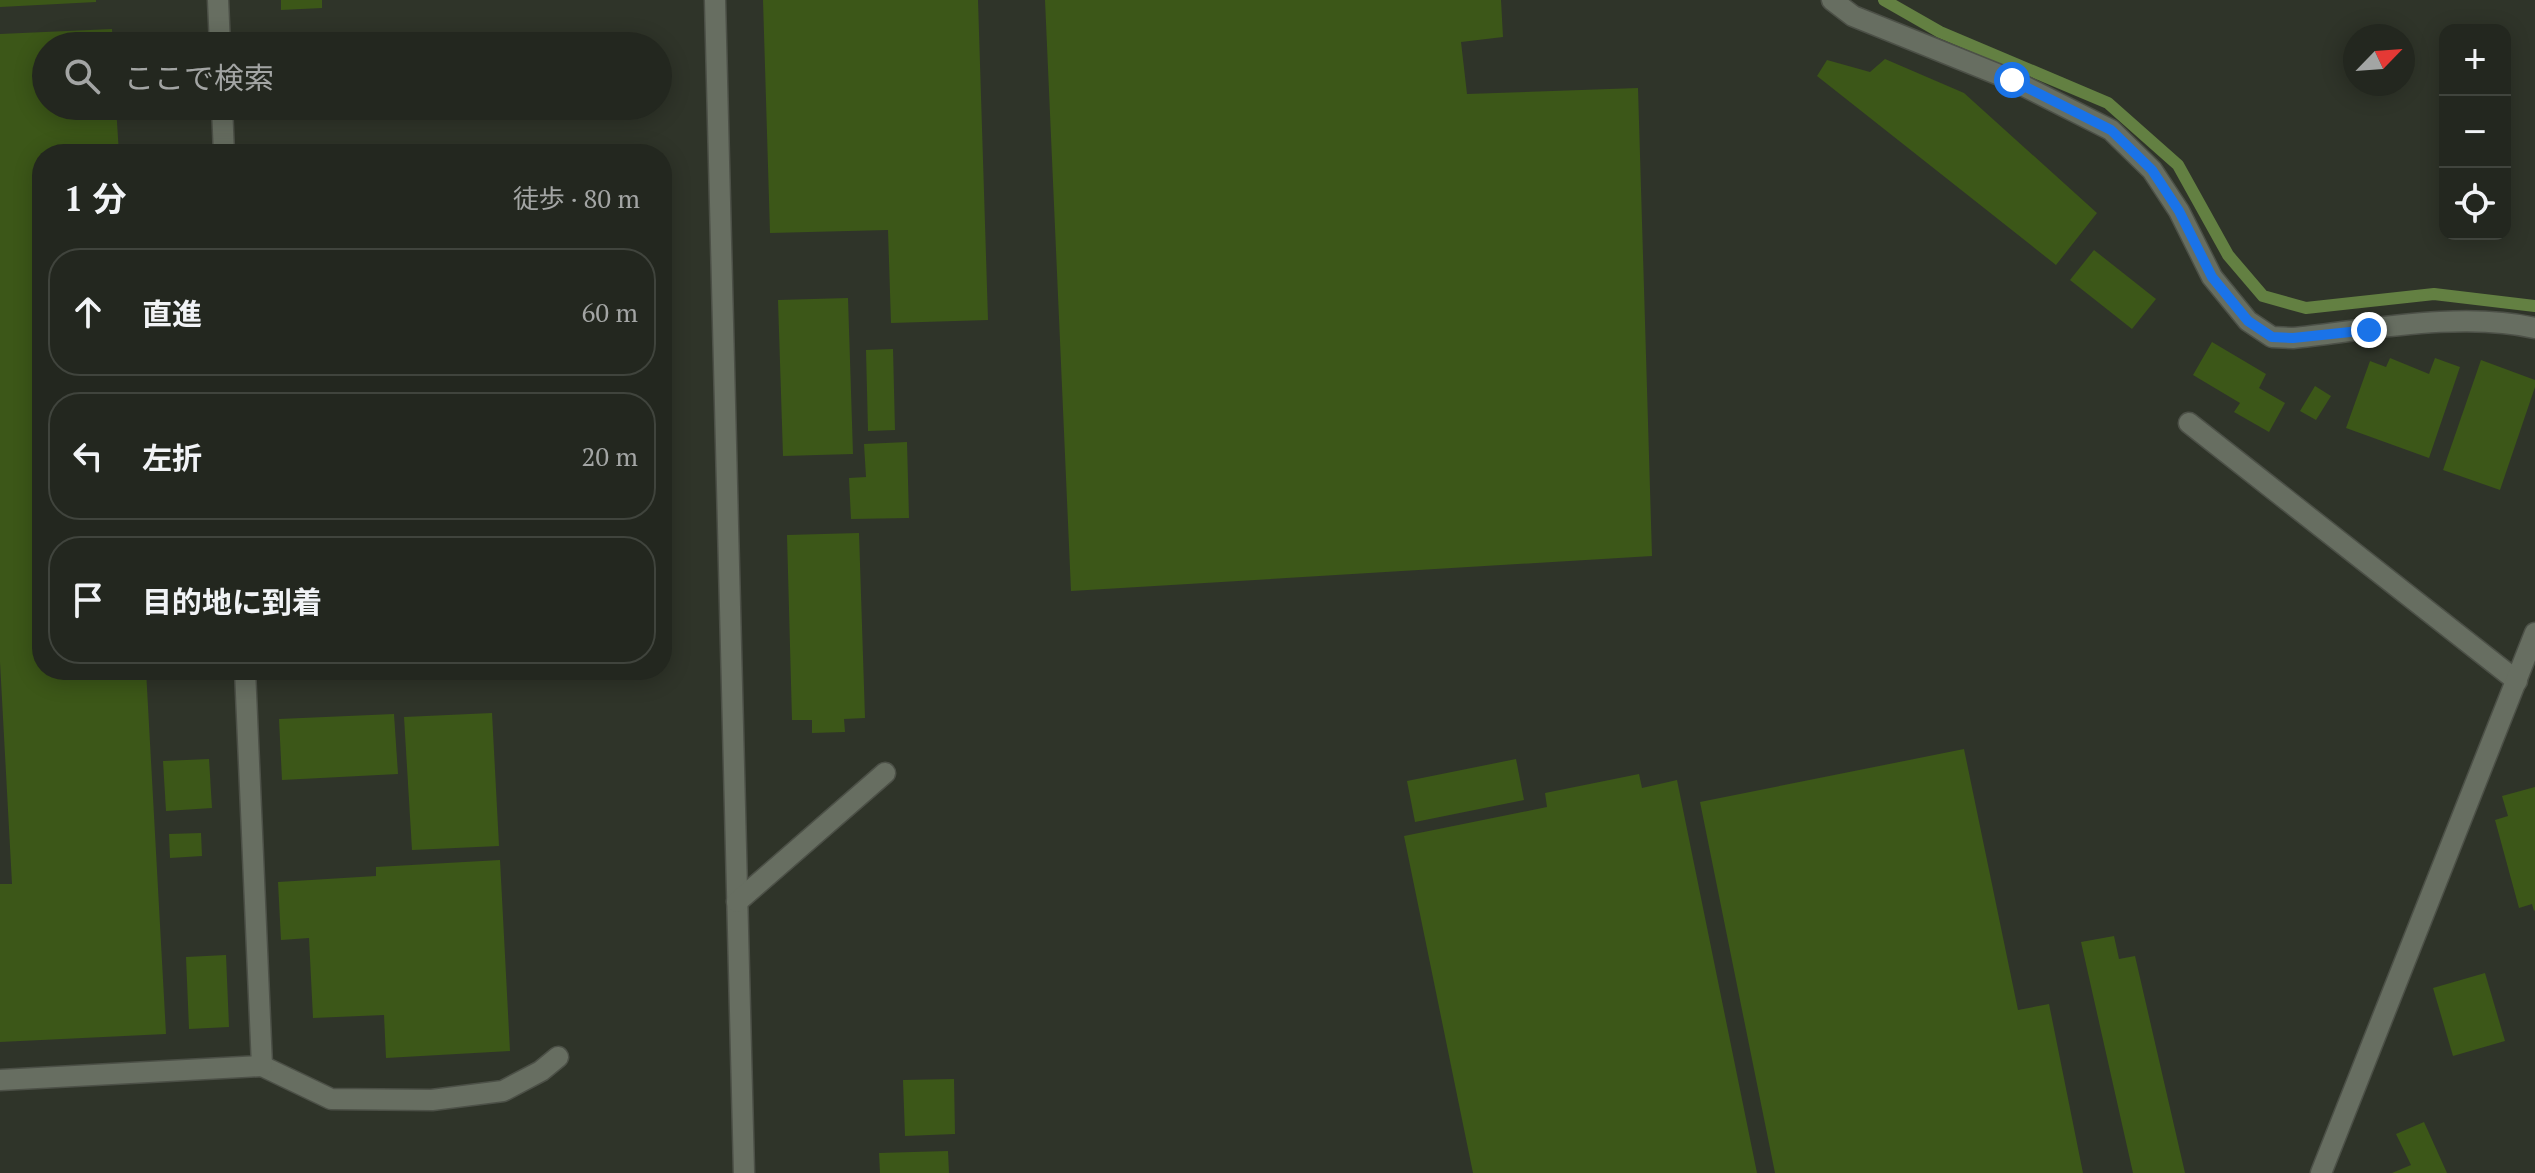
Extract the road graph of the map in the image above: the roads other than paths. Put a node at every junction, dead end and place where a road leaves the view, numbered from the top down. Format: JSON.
{"nodes":[{"id":1,"x":218,"y":0,"type":"edge"},
{"id":2,"x":715,"y":0,"type":"edge"},
{"id":3,"x":1832,"y":0,"type":"edge"},
{"id":4,"x":219,"y":32,"type":"edge"},
{"id":5,"x":223,"y":120,"type":"edge"},
{"id":6,"x":224,"y":144,"type":"edge"},
{"id":7,"x":2535,"y":328,"type":"edge"},
{"id":8,"x":2189,"y":423,"type":"dead end"},
{"id":9,"x":2535,"y":633,"type":"edge"},
{"id":10,"x":245,"y":680,"type":"edge"},
{"id":11,"x":2517,"y":681,"type":"junction"},
{"id":12,"x":885,"y":773,"type":"dead end"},
{"id":13,"x":737,"y":902,"type":"junction"},
{"id":14,"x":558,"y":1057,"type":"dead end"},
{"id":15,"x":262,"y":1066,"type":"junction"},
{"id":16,"x":0,"y":1080,"type":"edge"},
{"id":17,"x":744,"y":1173,"type":"edge"},
{"id":18,"x":2321,"y":1173,"type":"edge"}],
"edges":[{"from":1,"to":4,"type":"street"},
{"from":2,"to":13,"type":"street"},
{"from":3,"to":7,"type":"street"},
{"from":5,"to":6,"type":"street"},
{"from":8,"to":11,"type":"street"},
{"from":9,"to":11,"type":"street"},
{"from":10,"to":15,"type":"street"},
{"from":11,"to":18,"type":"street"},
{"from":12,"to":13,"type":"street"},
{"from":13,"to":17,"type":"street"},
{"from":14,"to":15,"type":"street"},
{"from":15,"to":16,"type":"street"}]}
